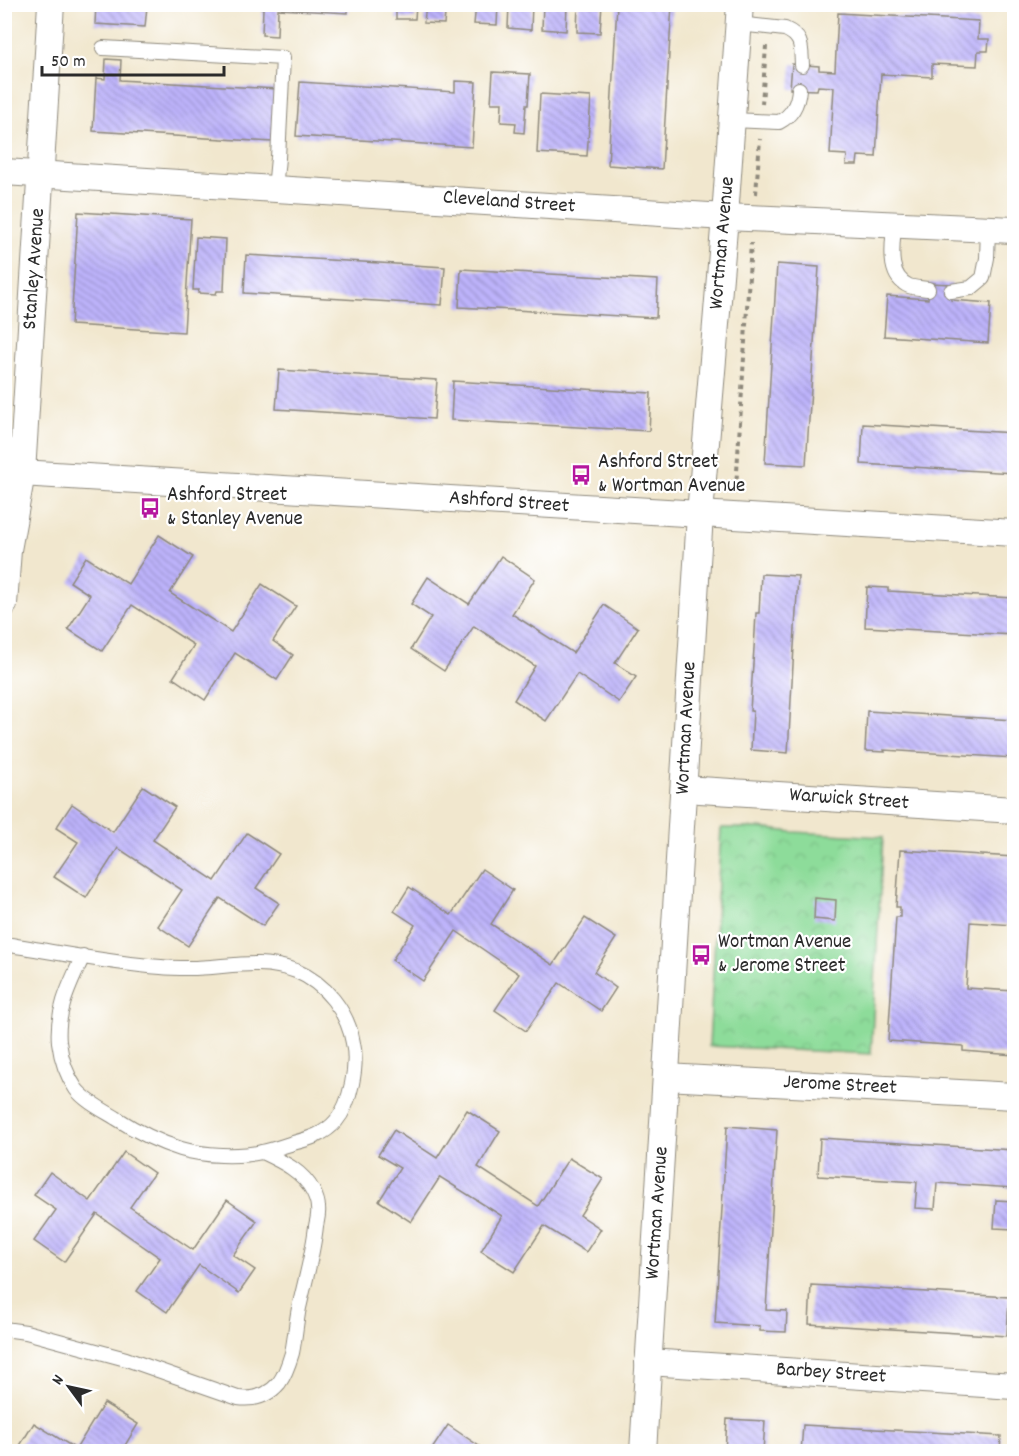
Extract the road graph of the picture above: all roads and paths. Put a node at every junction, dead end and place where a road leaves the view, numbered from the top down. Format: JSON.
{"nodes":[{"id":1,"x":51,"y":4,"type":"edge"},
{"id":2,"x":739,"y":14,"type":"edge"},
{"id":3,"x":768,"y":27,"type":"junction"},
{"id":4,"x":103,"y":48,"type":"dead end"},
{"id":5,"x":802,"y":65,"type":"dead end"},
{"id":6,"x":799,"y":89,"type":"dead end"},
{"id":7,"x":732,"y":120,"type":"junction"},
{"id":8,"x":761,"y":122,"type":"junction"},
{"id":9,"x":4,"y":172,"type":"edge"},
{"id":10,"x":40,"y":174,"type":"junction"},
{"id":11,"x":275,"y":189,"type":"junction"},
{"id":12,"x":756,"y":195,"type":"dead end"},
{"id":13,"x":725,"y":216,"type":"junction"},
{"id":14,"x":894,"y":225,"type":"junction"},
{"id":15,"x":988,"y":229,"type":"junction"},
{"id":16,"x":1014,"y":230,"type":"edge"},
{"id":17,"x":752,"y":238,"type":"dead end"},
{"id":18,"x":928,"y":289,"type":"dead end"},
{"id":19,"x":951,"y":291,"type":"dead end"},
{"id":20,"x":13,"y":472,"type":"edge"},
{"id":21,"x":736,"y":488,"type":"dead end"},
{"id":22,"x":700,"y":514,"type":"junction"},
{"id":23,"x":1014,"y":533,"type":"edge"},
{"id":24,"x":4,"y":604,"type":"edge"},
{"id":25,"x":684,"y":789,"type":"junction"},
{"id":26,"x":1014,"y":810,"type":"edge"},
{"id":27,"x":4,"y":944,"type":"edge"},
{"id":28,"x":82,"y":956,"type":"junction"},
{"id":29,"x":666,"y":1077,"type":"junction"},
{"id":30,"x":1014,"y":1095,"type":"edge"},
{"id":31,"x":262,"y":1152,"type":"junction"},
{"id":32,"x":4,"y":1329,"type":"edge"},
{"id":33,"x":648,"y":1362,"type":"junction"},
{"id":34,"x":1014,"y":1386,"type":"edge"},
{"id":35,"x":643,"y":1452,"type":"edge"}],
"edges":[{"from":1,"to":10,"type":"street","name":"Stanley Avenue"},
{"from":2,"to":3,"type":"lane"},
{"from":2,"to":7,"type":"street","name":"Wortman Avenue"},
{"from":3,"to":5,"type":"lane"},
{"from":3,"to":8,"type":"path"},
{"from":4,"to":11,"type":"lane"},
{"from":6,"to":8,"type":"lane"},
{"from":7,"to":8,"type":"lane"},
{"from":7,"to":13,"type":"street","name":"Wortman Avenue"},
{"from":8,"to":12,"type":"path"},
{"from":9,"to":10,"type":"street","name":"Cleveland Street"},
{"from":10,"to":11,"type":"street","name":"Cleveland Street"},
{"from":10,"to":20,"type":"street","name":"Stanley Avenue"},
{"from":11,"to":13,"type":"street","name":"Cleveland Street"},
{"from":13,"to":14,"type":"street","name":"Cleveland Street"},
{"from":13,"to":22,"type":"street","name":"Wortman Avenue"},
{"from":14,"to":15,"type":"street","name":"Cleveland Street"},
{"from":14,"to":18,"type":"lane"},
{"from":15,"to":16,"type":"street","name":"Cleveland Street"},
{"from":15,"to":19,"type":"lane"},
{"from":17,"to":21,"type":"path"},
{"from":20,"to":22,"type":"street","name":"Ashford Street"},
{"from":20,"to":24,"type":"street","name":"Stanley Avenue"},
{"from":22,"to":23,"type":"street","name":"Ashford Street"},
{"from":22,"to":25,"type":"street","name":"Wortman Avenue"},
{"from":25,"to":26,"type":"street","name":"Warwick Street"},
{"from":25,"to":29,"type":"street","name":"Wortman Avenue"},
{"from":27,"to":28,"type":"lane"},
{"from":28,"to":31,"type":"lane"},
{"from":28,"to":31,"type":"lane"},
{"from":29,"to":30,"type":"street","name":"Jerome Street"},
{"from":29,"to":33,"type":"street","name":"Wortman Avenue"},
{"from":31,"to":32,"type":"lane"},
{"from":33,"to":34,"type":"street","name":"Barbey Street"},
{"from":33,"to":35,"type":"street","name":"Wortman Avenue"}]}
